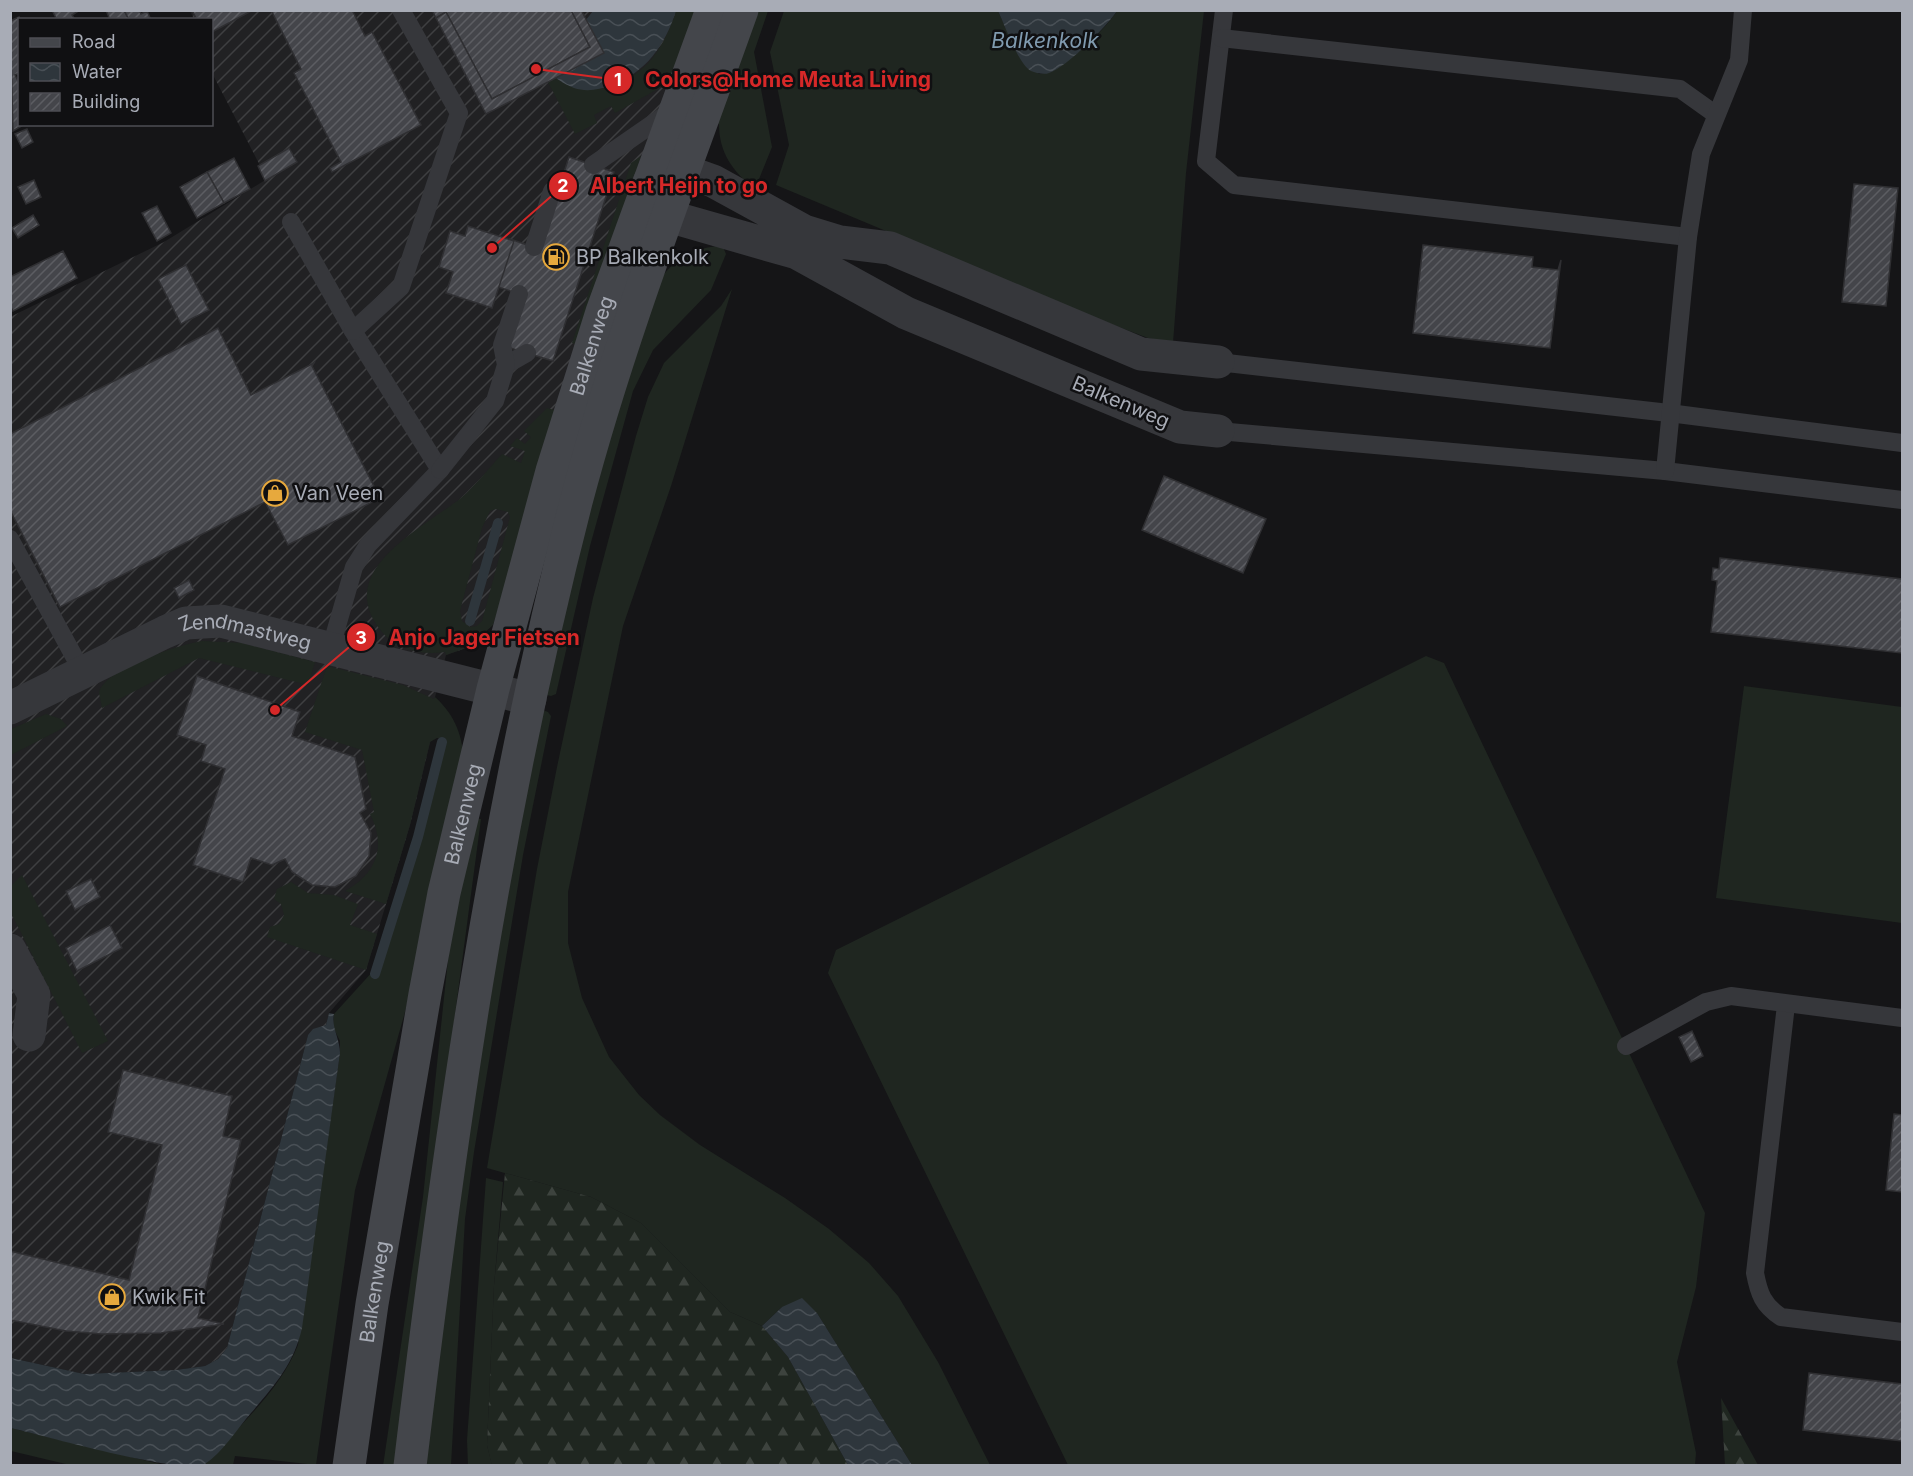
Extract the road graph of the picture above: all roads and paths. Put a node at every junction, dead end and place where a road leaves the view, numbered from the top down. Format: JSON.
{"nodes":[{"id":1,"x":401,"y":10,"type":"edge"},
{"id":2,"x":712,"y":10,"type":"edge"},
{"id":3,"x":742,"y":10,"type":"edge"},
{"id":4,"x":1224,"y":10,"type":"edge"},
{"id":5,"x":1743,"y":10,"type":"edge"},
{"id":6,"x":1221,"y":38,"type":"junction"},
{"id":7,"x":689,"y":114,"type":"junction"},
{"id":8,"x":1715,"y":114,"type":"junction"},
{"id":9,"x":593,"y":165,"type":"dead end"},
{"id":10,"x":685,"y":171,"type":"junction"},
{"id":11,"x":649,"y":182,"type":"junction"},
{"id":12,"x":560,"y":186,"type":"dead end"},
{"id":13,"x":668,"y":216,"type":"junction"},
{"id":14,"x":291,"y":222,"type":"dead end"},
{"id":15,"x":1688,"y":237,"type":"junction"},
{"id":16,"x":538,"y":241,"type":"dead end"},
{"id":17,"x":519,"y":294,"type":"dead end"},
{"id":18,"x":1045,"y":315,"type":"junction"},
{"id":19,"x":353,"y":331,"type":"junction"},
{"id":20,"x":527,"y":353,"type":"dead end"},
{"id":21,"x":1027,"y":362,"type":"junction"},
{"id":22,"x":1218,"y":362,"type":"joint"},
{"id":23,"x":506,"y":365,"type":"junction"},
{"id":24,"x":1669,"y":413,"type":"junction"},
{"id":25,"x":1218,"y":431,"type":"joint"},
{"id":26,"x":1902,"y":443,"type":"edge"},
{"id":27,"x":440,"y":470,"type":"junction"},
{"id":28,"x":1665,"y":471,"type":"junction"},
{"id":29,"x":1902,"y":500,"type":"edge"},
{"id":30,"x":10,"y":539,"type":"edge"},
{"id":31,"x":331,"y":647,"type":"junction"},
{"id":32,"x":82,"y":671,"type":"junction"},
{"id":33,"x":493,"y":689,"type":"junction"},
{"id":34,"x":530,"y":699,"type":"junction"},
{"id":35,"x":10,"y":708,"type":"edge"},
{"id":36,"x":14,"y":963,"type":"edge"},
{"id":37,"x":1786,"y":1005,"type":"junction"},
{"id":38,"x":1902,"y":1017,"type":"edge"},
{"id":39,"x":29,"y":1035,"type":"dead end"},
{"id":40,"x":1626,"y":1046,"type":"dead end"},
{"id":41,"x":1902,"y":1332,"type":"edge"},
{"id":42,"x":349,"y":1466,"type":"edge"},
{"id":43,"x":410,"y":1466,"type":"edge"}],
"edges":[{"from":1,"to":19,"type":"lane"},
{"from":2,"to":7,"type":"main road","name":"Balkenweg"},
{"from":3,"to":7,"type":"main road","name":"Balkenweg"},
{"from":4,"to":6,"type":"lane"},
{"from":5,"to":8,"type":"lane"},
{"from":6,"to":8,"type":"lane"},
{"from":6,"to":15,"type":"lane"},
{"from":7,"to":9,"type":"lane"},
{"from":7,"to":10,"type":"main road","name":"Balkenweg"},
{"from":7,"to":11,"type":"main road","name":"Balkenweg"},
{"from":8,"to":15,"type":"lane"},
{"from":10,"to":11,"type":"street"},
{"from":10,"to":13,"type":"main road","name":"Balkenweg"},
{"from":10,"to":18,"type":"street"},
{"from":11,"to":13,"type":"street"},
{"from":11,"to":33,"type":"main road","name":"Balkenweg"},
{"from":12,"to":16,"type":"lane"},
{"from":13,"to":21,"type":"street","name":"Balkenweg"},
{"from":13,"to":34,"type":"main road","name":"Balkenweg"},
{"from":14,"to":19,"type":"lane"},
{"from":15,"to":24,"type":"lane"},
{"from":17,"to":23,"type":"lane"},
{"from":18,"to":21,"type":"street"},
{"from":18,"to":22,"type":"street"},
{"from":19,"to":27,"type":"lane"},
{"from":20,"to":23,"type":"lane"},
{"from":21,"to":25,"type":"street","name":"Balkenweg"},
{"from":22,"to":24,"type":"lane"},
{"from":23,"to":27,"type":"lane"},
{"from":24,"to":26,"type":"lane"},
{"from":24,"to":28,"type":"lane"},
{"from":25,"to":28,"type":"lane"},
{"from":27,"to":31,"type":"lane"},
{"from":28,"to":29,"type":"lane"},
{"from":30,"to":32,"type":"lane"},
{"from":31,"to":32,"type":"street","name":"Zendmastweg"},
{"from":31,"to":33,"type":"street","name":"Zendmastweg"},
{"from":32,"to":35,"type":"street","name":"Zendmastweg"},
{"from":33,"to":34,"type":"street","name":"Zendmastweg"},
{"from":33,"to":42,"type":"main road","name":"Balkenweg"},
{"from":34,"to":43,"type":"main road","name":"Balkenweg"},
{"from":36,"to":39,"type":"street"},
{"from":37,"to":38,"type":"lane"},
{"from":37,"to":40,"type":"lane"},
{"from":37,"to":41,"type":"lane"}]}
